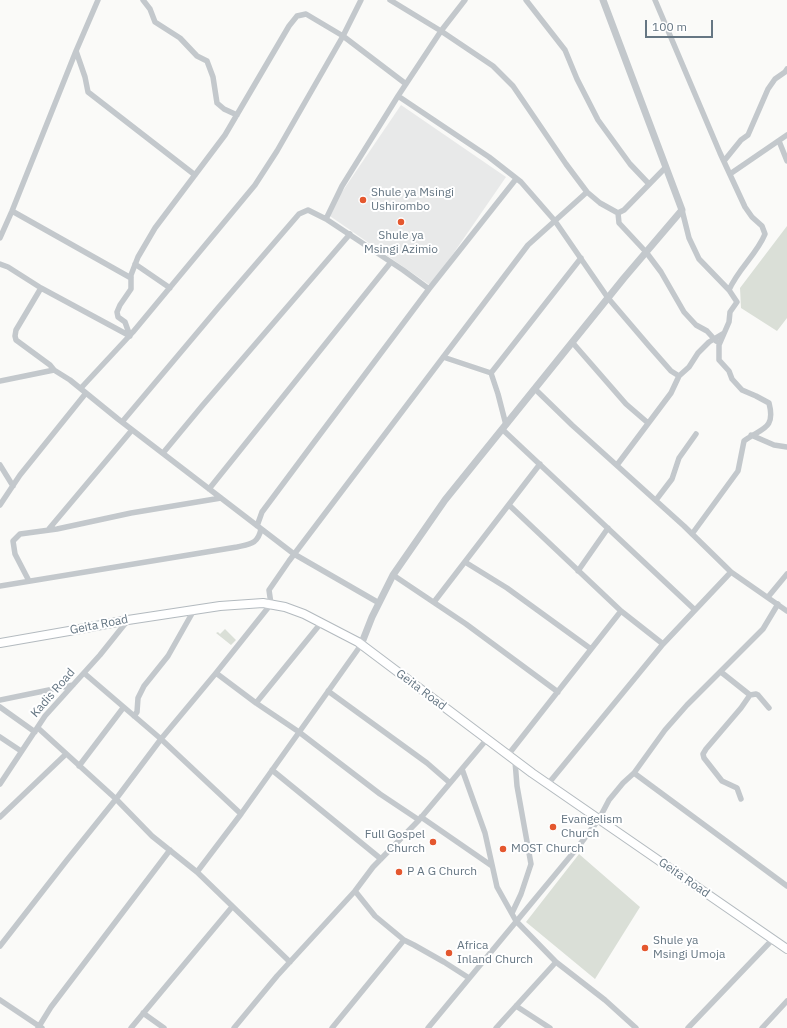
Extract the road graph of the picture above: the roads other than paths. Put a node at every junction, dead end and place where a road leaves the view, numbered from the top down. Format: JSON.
{"nodes":[{"id":1,"x":98,"y":0,"type":"edge"},
{"id":2,"x":143,"y":0,"type":"edge"},
{"id":3,"x":361,"y":0,"type":"edge"},
{"id":4,"x":390,"y":0,"type":"edge"},
{"id":5,"x":466,"y":0,"type":"edge"},
{"id":6,"x":526,"y":0,"type":"edge"},
{"id":7,"x":603,"y":0,"type":"edge"},
{"id":8,"x":655,"y":0,"type":"edge"},
{"id":9,"x":441,"y":31,"type":"junction"},
{"id":10,"x":343,"y":36,"type":"junction"},
{"id":11,"x":76,"y":51,"type":"junction"},
{"id":12,"x":787,"y":69,"type":"edge"},
{"id":13,"x":406,"y":84,"type":"junction"},
{"id":14,"x":398,"y":96,"type":"junction"},
{"id":15,"x":237,"y":115,"type":"junction"},
{"id":16,"x":787,"y":135,"type":"edge"},
{"id":17,"x":779,"y":141,"type":"junction"},
{"id":18,"x":724,"y":161,"type":"junction"},
{"id":19,"x":787,"y":161,"type":"edge"},
{"id":20,"x":666,"y":168,"type":"junction"},
{"id":21,"x":730,"y":174,"type":"junction"},
{"id":22,"x":196,"y":175,"type":"junction"},
{"id":23,"x":516,"y":179,"type":"junction"},
{"id":24,"x":649,"y":184,"type":"junction"},
{"id":25,"x":587,"y":192,"type":"junction"},
{"id":26,"x":682,"y":210,"type":"junction"},
{"id":27,"x":12,"y":211,"type":"junction"},
{"id":28,"x":618,"y":213,"type":"junction"},
{"id":29,"x":326,"y":219,"type":"junction"},
{"id":30,"x":555,"y":221,"type":"junction"},
{"id":31,"x":350,"y":234,"type":"junction"},
{"id":32,"x":0,"y":238,"type":"edge"},
{"id":33,"x":646,"y":252,"type":"junction"},
{"id":34,"x":581,"y":258,"type":"junction"},
{"id":35,"x":391,"y":262,"type":"junction"},
{"id":36,"x":0,"y":264,"type":"edge"},
{"id":37,"x":135,"y":264,"type":"junction"},
{"id":38,"x":131,"y":278,"type":"junction"},
{"id":39,"x":41,"y":288,"type":"junction"},
{"id":40,"x":170,"y":288,"type":"junction"},
{"id":41,"x":429,"y":289,"type":"junction"},
{"id":42,"x":729,"y":290,"type":"junction"},
{"id":43,"x":608,"y":298,"type":"junction"},
{"id":44,"x":725,"y":332,"type":"junction"},
{"id":45,"x":130,"y":336,"type":"junction"},
{"id":46,"x":715,"y":339,"type":"junction"},
{"id":47,"x":572,"y":342,"type":"junction"},
{"id":48,"x":719,"y":345,"type":"junction"},
{"id":49,"x":443,"y":357,"type":"junction"},
{"id":50,"x":54,"y":370,"type":"junction"},
{"id":51,"x":491,"y":373,"type":"junction"},
{"id":52,"x":679,"y":376,"type":"junction"},
{"id":53,"x":0,"y":381,"type":"edge"},
{"id":54,"x":81,"y":388,"type":"junction"},
{"id":55,"x":535,"y":389,"type":"junction"},
{"id":56,"x":86,"y":393,"type":"junction"},
{"id":57,"x":122,"y":422,"type":"junction"},
{"id":58,"x":648,"y":423,"type":"junction"},
{"id":59,"x":504,"y":427,"type":"junction"},
{"id":60,"x":132,"y":430,"type":"junction"},
{"id":61,"x":696,"y":434,"type":"dead end"},
{"id":62,"x":751,"y":435,"type":"junction"},
{"id":63,"x":787,"y":446,"type":"edge"},
{"id":64,"x":163,"y":454,"type":"junction"},
{"id":65,"x":540,"y":464,"type":"junction"},
{"id":66,"x":0,"y":465,"type":"edge"},
{"id":67,"x":617,"y":465,"type":"junction"},
{"id":68,"x":12,"y":486,"type":"junction"},
{"id":69,"x":209,"y":489,"type":"junction"},
{"id":70,"x":221,"y":498,"type":"junction"},
{"id":71,"x":656,"y":500,"type":"junction"},
{"id":72,"x":0,"y":505,"type":"edge"},
{"id":73,"x":509,"y":505,"type":"junction"},
{"id":74,"x":259,"y":527,"type":"junction"},
{"id":75,"x":608,"y":528,"type":"junction"},
{"id":76,"x":48,"y":530,"type":"junction"},
{"id":77,"x":692,"y":534,"type":"junction"},
{"id":78,"x":294,"y":554,"type":"junction"},
{"id":79,"x":465,"y":562,"type":"junction"},
{"id":80,"x":578,"y":571,"type":"junction"},
{"id":81,"x":731,"y":572,"type":"junction"},
{"id":82,"x":787,"y":574,"type":"edge"},
{"id":83,"x":392,"y":575,"type":"junction"},
{"id":84,"x":29,"y":580,"type":"junction"},
{"id":85,"x":0,"y":586,"type":"edge"},
{"id":86,"x":768,"y":597,"type":"junction"},
{"id":87,"x":434,"y":602,"type":"junction"},
{"id":88,"x":379,"y":603,"type":"junction"},
{"id":89,"x":271,"y":604,"type":"junction"},
{"id":90,"x":778,"y":604,"type":"junction"},
{"id":91,"x":194,"y":610,"type":"junction"},
{"id":92,"x":695,"y":610,"type":"junction"},
{"id":93,"x":621,"y":611,"type":"junction"},
{"id":94,"x":787,"y":611,"type":"edge"},
{"id":95,"x":128,"y":620,"type":"junction"},
{"id":96,"x":320,"y":623,"type":"junction"},
{"id":97,"x":0,"y":643,"type":"edge"},
{"id":98,"x":663,"y":644,"type":"junction"},
{"id":99,"x":361,"y":645,"type":"junction"},
{"id":100,"x":591,"y":649,"type":"junction"},
{"id":101,"x":721,"y":672,"type":"junction"},
{"id":102,"x":84,"y":673,"type":"junction"},
{"id":103,"x":216,"y":673,"type":"junction"},
{"id":104,"x":73,"y":685,"type":"junction"},
{"id":105,"x":328,"y":691,"type":"junction"},
{"id":106,"x":558,"y":692,"type":"junction"},
{"id":107,"x":750,"y":695,"type":"junction"},
{"id":108,"x":0,"y":700,"type":"edge"},
{"id":109,"x":256,"y":703,"type":"junction"},
{"id":110,"x":0,"y":707,"type":"edge"},
{"id":111,"x":123,"y":708,"type":"junction"},
{"id":112,"x":769,"y":708,"type":"dead end"},
{"id":113,"x":134,"y":716,"type":"junction"},
{"id":114,"x":36,"y":730,"type":"junction"},
{"id":115,"x":299,"y":732,"type":"junction"},
{"id":116,"x":0,"y":737,"type":"edge"},
{"id":117,"x":161,"y":739,"type":"junction"},
{"id":118,"x":487,"y":739,"type":"junction"},
{"id":119,"x":22,"y":751,"type":"junction"},
{"id":120,"x":66,"y":754,"type":"junction"},
{"id":121,"x":511,"y":758,"type":"junction"},
{"id":122,"x":79,"y":766,"type":"junction"},
{"id":123,"x":462,"y":769,"type":"junction"},
{"id":124,"x":272,"y":770,"type":"junction"},
{"id":125,"x":634,"y":773,"type":"junction"},
{"id":126,"x":450,"y":782,"type":"junction"},
{"id":127,"x":0,"y":784,"type":"edge"},
{"id":128,"x":548,"y":784,"type":"junction"},
{"id":129,"x":116,"y":799,"type":"junction"},
{"id":130,"x":741,"y":799,"type":"dead end"},
{"id":131,"x":241,"y":814,"type":"junction"},
{"id":132,"x":0,"y":816,"type":"edge"},
{"id":133,"x":420,"y":818,"type":"junction"},
{"id":134,"x":599,"y":819,"type":"junction"},
{"id":135,"x":170,"y":850,"type":"junction"},
{"id":136,"x":381,"y":859,"type":"junction"},
{"id":137,"x":492,"y":866,"type":"junction"},
{"id":138,"x":197,"y":872,"type":"junction"},
{"id":139,"x":787,"y":886,"type":"edge"},
{"id":140,"x":355,"y":891,"type":"junction"},
{"id":141,"x":232,"y":907,"type":"junction"},
{"id":142,"x":512,"y":913,"type":"junction"},
{"id":143,"x":516,"y":921,"type":"junction"},
{"id":144,"x":773,"y":939,"type":"junction"},
{"id":145,"x":404,"y":940,"type":"junction"},
{"id":146,"x":0,"y":946,"type":"edge"},
{"id":147,"x":787,"y":949,"type":"edge"},
{"id":148,"x":290,"y":962,"type":"junction"},
{"id":149,"x":556,"y":962,"type":"junction"},
{"id":150,"x":469,"y":978,"type":"junction"},
{"id":151,"x":0,"y":1000,"type":"edge"},
{"id":152,"x":787,"y":1000,"type":"edge"},
{"id":153,"x":516,"y":1006,"type":"junction"},
{"id":154,"x":144,"y":1012,"type":"junction"},
{"id":155,"x":40,"y":1027,"type":"edge"},
{"id":156,"x":131,"y":1028,"type":"edge"},
{"id":157,"x":164,"y":1028,"type":"edge"},
{"id":158,"x":234,"y":1028,"type":"edge"},
{"id":159,"x":332,"y":1028,"type":"edge"},
{"id":160,"x":428,"y":1028,"type":"edge"},
{"id":161,"x":496,"y":1028,"type":"edge"},
{"id":162,"x":550,"y":1028,"type":"edge"},
{"id":163,"x":636,"y":1028,"type":"edge"},
{"id":164,"x":688,"y":1028,"type":"edge"},
{"id":165,"x":762,"y":1028,"type":"edge"}],
"edges":[{"from":1,"to":11,"type":"street"},
{"from":2,"to":15,"type":"street"},
{"from":3,"to":10,"type":"street"},
{"from":4,"to":9,"type":"street"},
{"from":5,"to":9,"type":"street"},
{"from":6,"to":24,"type":"street"},
{"from":7,"to":20,"type":"street"},
{"from":8,"to":18,"type":"street"},
{"from":9,"to":13,"type":"street"},
{"from":9,"to":25,"type":"street"},
{"from":10,"to":13,"type":"street"},
{"from":10,"to":15,"type":"street"},
{"from":10,"to":40,"type":"street"},
{"from":11,"to":22,"type":"street"},
{"from":11,"to":27,"type":"street"},
{"from":12,"to":18,"type":"street"},
{"from":13,"to":14,"type":"street"},
{"from":14,"to":23,"type":"street"},
{"from":14,"to":29,"type":"street"},
{"from":15,"to":22,"type":"street"},
{"from":16,"to":17,"type":"street"},
{"from":17,"to":19,"type":"street"},
{"from":17,"to":21,"type":"street"},
{"from":18,"to":21,"type":"street"},
{"from":20,"to":24,"type":"street"},
{"from":20,"to":26,"type":"street"},
{"from":21,"to":42,"type":"street"},
{"from":22,"to":37,"type":"street"},
{"from":23,"to":30,"type":"street"},
{"from":23,"to":41,"type":"street"},
{"from":24,"to":28,"type":"street"},
{"from":25,"to":28,"type":"street"},
{"from":25,"to":30,"type":"street"},
{"from":26,"to":33,"type":"street"},
{"from":26,"to":42,"type":"street"},
{"from":27,"to":32,"type":"street"},
{"from":27,"to":38,"type":"street"},
{"from":28,"to":33,"type":"street"},
{"from":29,"to":31,"type":"street"},
{"from":29,"to":57,"type":"street"},
{"from":30,"to":34,"type":"street"},
{"from":30,"to":49,"type":"street"},
{"from":31,"to":35,"type":"street"},
{"from":31,"to":64,"type":"street"},
{"from":33,"to":43,"type":"street"},
{"from":33,"to":46,"type":"street"},
{"from":34,"to":43,"type":"street"},
{"from":34,"to":51,"type":"street"},
{"from":35,"to":41,"type":"street"},
{"from":35,"to":69,"type":"street"},
{"from":36,"to":39,"type":"street"},
{"from":37,"to":38,"type":"street"},
{"from":37,"to":40,"type":"street"},
{"from":38,"to":45,"type":"street"},
{"from":39,"to":45,"type":"street"},
{"from":39,"to":50,"type":"street"},
{"from":40,"to":45,"type":"street"},
{"from":41,"to":74,"type":"street"},
{"from":42,"to":44,"type":"street"},
{"from":43,"to":47,"type":"street"},
{"from":43,"to":52,"type":"street"},
{"from":44,"to":46,"type":"street"},
{"from":44,"to":48,"type":"street"},
{"from":45,"to":54,"type":"street"},
{"from":46,"to":48,"type":"street"},
{"from":46,"to":52,"type":"street"},
{"from":47,"to":55,"type":"street"},
{"from":47,"to":58,"type":"street"},
{"from":48,"to":62,"type":"street"},
{"from":49,"to":51,"type":"street"},
{"from":49,"to":78,"type":"street"},
{"from":50,"to":53,"type":"street"},
{"from":50,"to":54,"type":"street"},
{"from":51,"to":59,"type":"street"},
{"from":52,"to":58,"type":"street"},
{"from":54,"to":56,"type":"street"},
{"from":55,"to":59,"type":"street"},
{"from":55,"to":67,"type":"street"},
{"from":56,"to":57,"type":"street"},
{"from":56,"to":68,"type":"street"},
{"from":57,"to":60,"type":"street"},
{"from":58,"to":67,"type":"street"},
{"from":59,"to":65,"type":"street"},
{"from":59,"to":83,"type":"street"},
{"from":60,"to":64,"type":"street"},
{"from":60,"to":76,"type":"street"},
{"from":61,"to":71,"type":"street"},
{"from":62,"to":63,"type":"street"},
{"from":62,"to":77,"type":"street"},
{"from":64,"to":69,"type":"street"},
{"from":65,"to":73,"type":"street"},
{"from":65,"to":75,"type":"street"},
{"from":66,"to":68,"type":"street"},
{"from":67,"to":71,"type":"street"},
{"from":68,"to":72,"type":"street"},
{"from":69,"to":70,"type":"street"},
{"from":70,"to":74,"type":"street"},
{"from":70,"to":76,"type":"street"},
{"from":71,"to":77,"type":"street"},
{"from":73,"to":79,"type":"street"},
{"from":73,"to":80,"type":"street"},
{"from":74,"to":78,"type":"street"},
{"from":74,"to":84,"type":"street"},
{"from":75,"to":80,"type":"street"},
{"from":75,"to":92,"type":"street"},
{"from":76,"to":84,"type":"street"},
{"from":77,"to":81,"type":"street"},
{"from":78,"to":88,"type":"street"},
{"from":78,"to":89,"type":"street"},
{"from":79,"to":87,"type":"street"},
{"from":79,"to":100,"type":"street"},
{"from":80,"to":93,"type":"street"},
{"from":81,"to":86,"type":"street"},
{"from":81,"to":92,"type":"street"},
{"from":82,"to":86,"type":"street"},
{"from":83,"to":87,"type":"street"},
{"from":83,"to":88,"type":"street"},
{"from":84,"to":85,"type":"street"},
{"from":86,"to":90,"type":"street"},
{"from":87,"to":106,"type":"street"},
{"from":88,"to":99,"type":"street"},
{"from":89,"to":91,"type":"main road","name":"Geita Road"},
{"from":89,"to":96,"type":"main road","name":"Geita Road"},
{"from":89,"to":103,"type":"street"},
{"from":90,"to":94,"type":"street"},
{"from":90,"to":101,"type":"street"},
{"from":91,"to":95,"type":"main road","name":"Geita Road"},
{"from":91,"to":113,"type":"street"},
{"from":92,"to":98,"type":"street"},
{"from":93,"to":98,"type":"street"},
{"from":93,"to":100,"type":"street"},
{"from":95,"to":97,"type":"main road","name":"Geita Road"},
{"from":95,"to":102,"type":"street","name":"Kadis Road"},
{"from":96,"to":99,"type":"main road","name":"Geita Road"},
{"from":96,"to":109,"type":"street"},
{"from":98,"to":128,"type":"street"},
{"from":99,"to":105,"type":"street"},
{"from":99,"to":118,"type":"main road","name":"Geita Road"},
{"from":100,"to":106,"type":"street"},
{"from":101,"to":107,"type":"street"},
{"from":101,"to":125,"type":"street"},
{"from":102,"to":104,"type":"street","name":"Kadis Road"},
{"from":102,"to":111,"type":"street"},
{"from":103,"to":109,"type":"street"},
{"from":103,"to":117,"type":"street"},
{"from":104,"to":108,"type":"street"},
{"from":104,"to":114,"type":"street","name":"Kadis Road"},
{"from":105,"to":115,"type":"street"},
{"from":105,"to":126,"type":"street"},
{"from":106,"to":121,"type":"street"},
{"from":107,"to":112,"type":"street"},
{"from":107,"to":130,"type":"street"},
{"from":109,"to":115,"type":"street"},
{"from":110,"to":114,"type":"street"},
{"from":111,"to":113,"type":"street"},
{"from":111,"to":122,"type":"street"},
{"from":113,"to":117,"type":"street"},
{"from":114,"to":119,"type":"street","name":"Kadis Road"},
{"from":114,"to":120,"type":"street"},
{"from":115,"to":124,"type":"street"},
{"from":115,"to":133,"type":"street"},
{"from":116,"to":119,"type":"street"},
{"from":117,"to":129,"type":"street"},
{"from":117,"to":131,"type":"street"},
{"from":118,"to":121,"type":"main road","name":"Geita Road"},
{"from":118,"to":123,"type":"street"},
{"from":119,"to":127,"type":"street","name":"Kadis Road"},
{"from":120,"to":122,"type":"street"},
{"from":120,"to":132,"type":"street"},
{"from":121,"to":128,"type":"main road","name":"Geita Road"},
{"from":121,"to":142,"type":"street"},
{"from":122,"to":129,"type":"street"},
{"from":123,"to":126,"type":"street"},
{"from":123,"to":137,"type":"street"},
{"from":124,"to":131,"type":"street"},
{"from":124,"to":136,"type":"street"},
{"from":125,"to":134,"type":"street"},
{"from":125,"to":139,"type":"street"},
{"from":126,"to":133,"type":"street"},
{"from":128,"to":134,"type":"main road","name":"Geita Road"},
{"from":129,"to":135,"type":"street"},
{"from":129,"to":146,"type":"street"},
{"from":131,"to":138,"type":"street"},
{"from":133,"to":136,"type":"street"},
{"from":133,"to":137,"type":"street"},
{"from":134,"to":143,"type":"street"},
{"from":134,"to":144,"type":"main road","name":"Geita Road"},
{"from":135,"to":138,"type":"street"},
{"from":135,"to":155,"type":"street"},
{"from":136,"to":140,"type":"street"},
{"from":137,"to":142,"type":"street"},
{"from":138,"to":141,"type":"street"},
{"from":140,"to":145,"type":"street"},
{"from":140,"to":148,"type":"street"},
{"from":141,"to":148,"type":"street"},
{"from":141,"to":154,"type":"street"},
{"from":142,"to":143,"type":"street"},
{"from":143,"to":149,"type":"street"},
{"from":143,"to":150,"type":"street"},
{"from":144,"to":147,"type":"main road","name":"Geita Road"},
{"from":144,"to":164,"type":"street"},
{"from":145,"to":150,"type":"street"},
{"from":145,"to":159,"type":"street"},
{"from":148,"to":158,"type":"street"},
{"from":149,"to":153,"type":"street"},
{"from":149,"to":163,"type":"street"},
{"from":150,"to":160,"type":"street"},
{"from":151,"to":155,"type":"street"},
{"from":152,"to":165,"type":"street"},
{"from":153,"to":161,"type":"street"},
{"from":153,"to":162,"type":"street"},
{"from":154,"to":156,"type":"street"},
{"from":154,"to":157,"type":"street"}]}
